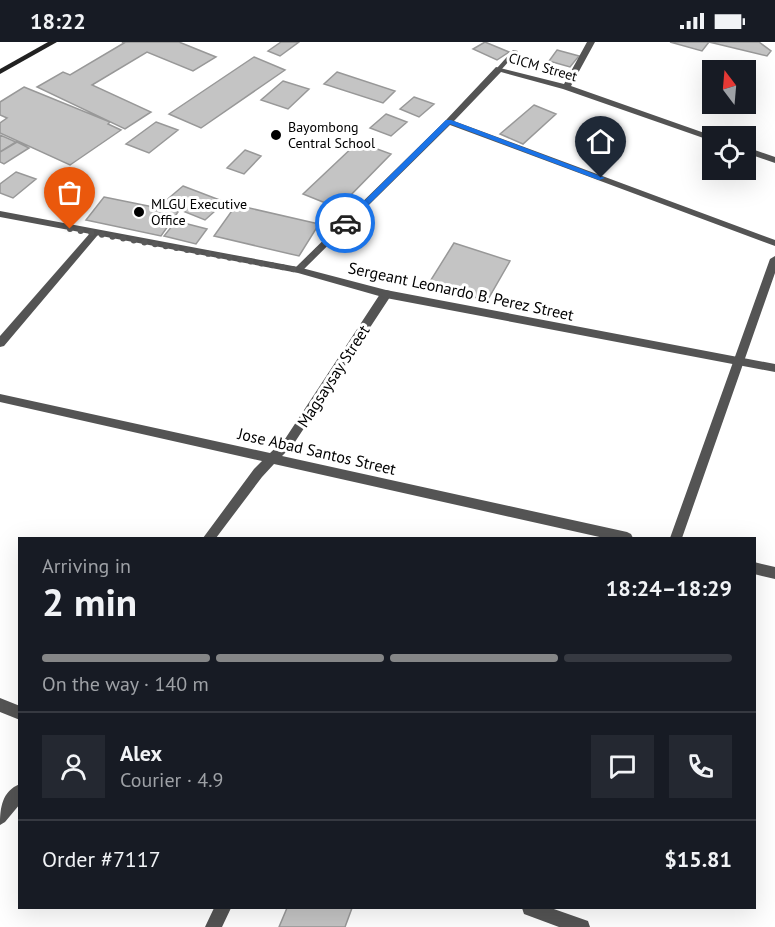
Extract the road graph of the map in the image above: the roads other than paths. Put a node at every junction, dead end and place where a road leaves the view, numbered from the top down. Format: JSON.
{"nodes":[{"id":1,"x":53,"y":42,"type":"edge"},
{"id":2,"x":591,"y":42,"type":"edge"},
{"id":3,"x":515,"y":51,"type":"dead end"},
{"id":4,"x":499,"y":69,"type":"junction"},
{"id":5,"x":0,"y":72,"type":"edge"},
{"id":6,"x":566,"y":87,"type":"junction"},
{"id":7,"x":449,"y":122,"type":"junction"},
{"id":8,"x":702,"y":135,"type":"edge"},
{"id":9,"x":756,"y":153,"type":"edge"},
{"id":10,"x":775,"y":160,"type":"edge"},
{"id":11,"x":0,"y":214,"type":"edge"},
{"id":12,"x":94,"y":234,"type":"junction"},
{"id":13,"x":775,"y":243,"type":"edge"},
{"id":14,"x":775,"y":259,"type":"edge"},
{"id":15,"x":298,"y":270,"type":"junction"},
{"id":16,"x":386,"y":294,"type":"junction"},
{"id":17,"x":0,"y":343,"type":"edge"},
{"id":18,"x":741,"y":361,"type":"junction"},
{"id":19,"x":775,"y":368,"type":"edge"},
{"id":20,"x":0,"y":398,"type":"edge"},
{"id":21,"x":274,"y":458,"type":"junction"},
{"id":22,"x":210,"y":537,"type":"edge"},
{"id":23,"x":623,"y":537,"type":"edge"},
{"id":24,"x":676,"y":537,"type":"edge"},
{"id":25,"x":756,"y":568,"type":"edge"},
{"id":26,"x":775,"y":573,"type":"edge"},
{"id":27,"x":0,"y":705,"type":"edge"},
{"id":28,"x":18,"y":712,"type":"edge"},
{"id":29,"x":18,"y":794,"type":"edge"},
{"id":30,"x":0,"y":817,"type":"edge"},
{"id":31,"x":222,"y":909,"type":"edge"},
{"id":32,"x":537,"y":909,"type":"edge"},
{"id":33,"x":557,"y":912,"type":"edge"},
{"id":34,"x":213,"y":927,"type":"edge"},
{"id":35,"x":582,"y":927,"type":"edge"}],
"edges":[{"from":1,"to":5,"type":"main road"},
{"from":2,"to":6,"type":"street"},
{"from":3,"to":4,"type":"lane"},
{"from":4,"to":6,"type":"street","name":"CICM Street"},
{"from":4,"to":7,"type":"street","name":"CICM Street"},
{"from":6,"to":8,"type":"street","name":"CICM Street"},
{"from":7,"to":13,"type":"street"},
{"from":7,"to":15,"type":"street","name":"CICM Street"},
{"from":9,"to":10,"type":"street"},
{"from":11,"to":12,"type":"street","name":"Sergeant Leonardo B. Perez Street"},
{"from":12,"to":15,"type":"street","name":"Sergeant Leonardo B. Perez Street"},
{"from":12,"to":17,"type":"street"},
{"from":14,"to":18,"type":"street"},
{"from":15,"to":16,"type":"street","name":"Sergeant Leonardo B. Perez Street"},
{"from":16,"to":18,"type":"street","name":"Sergeant Leonardo B. Perez Street"},
{"from":16,"to":21,"type":"street","name":"Magsaysay Street"},
{"from":18,"to":19,"type":"street","name":"Sergeant Leonardo B. Perez Street"},
{"from":18,"to":24,"type":"street"},
{"from":20,"to":21,"type":"street","name":"Jose Abad Santos Street"},
{"from":21,"to":22,"type":"street","name":"Magsaysay Street"},
{"from":21,"to":23,"type":"street","name":"Jose Abad Santos Street"},
{"from":25,"to":26,"type":"street"},
{"from":27,"to":28,"type":"street"},
{"from":29,"to":30,"type":"street"},
{"from":31,"to":34,"type":"street"},
{"from":32,"to":33,"type":"street"},
{"from":33,"to":35,"type":"street"}]}
